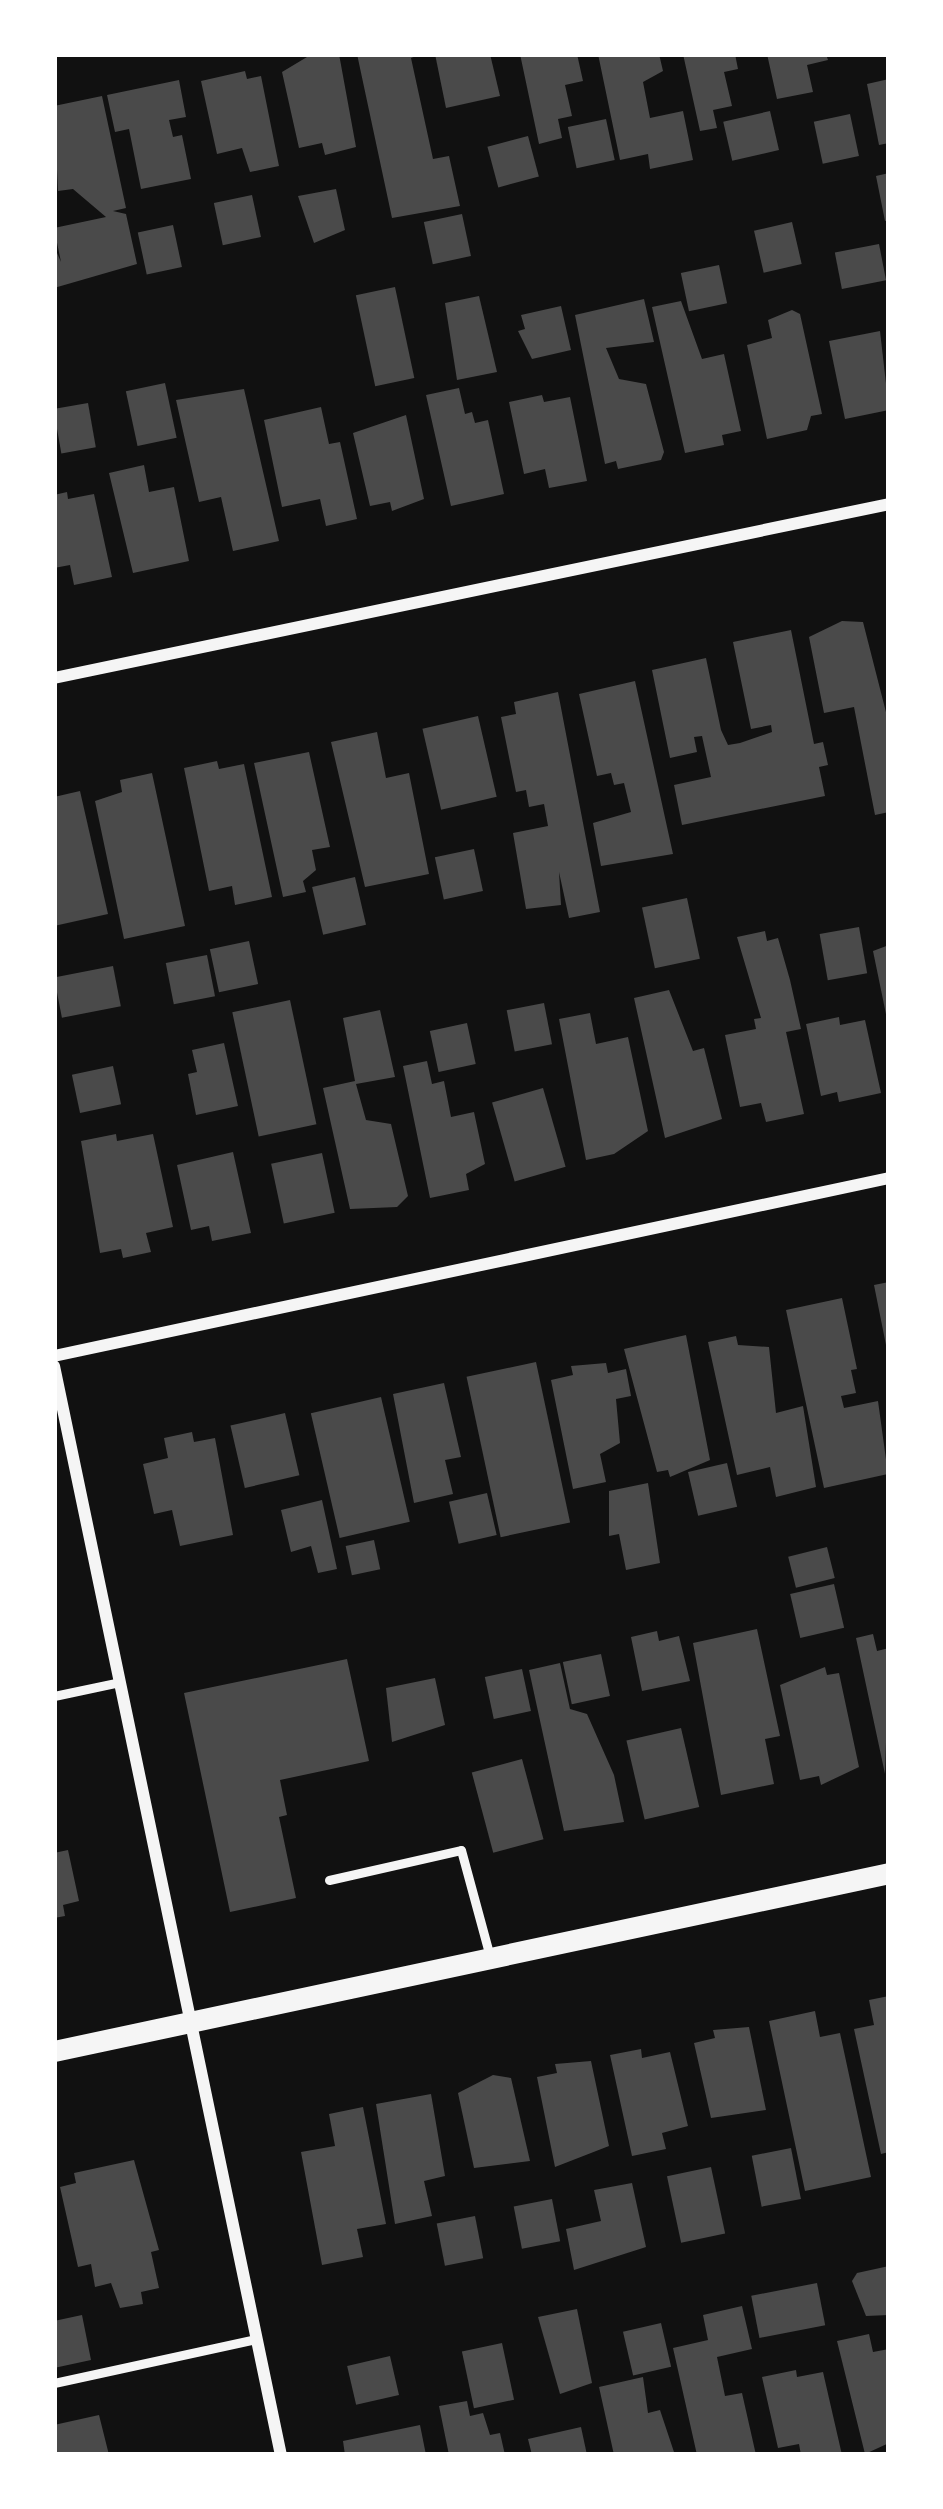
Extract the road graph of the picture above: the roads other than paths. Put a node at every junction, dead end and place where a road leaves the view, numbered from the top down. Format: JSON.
{"nodes":[{"id":1,"x":889,"y":504,"type":"edge"},
{"id":2,"x":54,"y":679,"type":"edge"},
{"id":3,"x":889,"y":1178,"type":"edge"},
{"id":4,"x":54,"y":1356,"type":"edge"},
{"id":5,"x":54,"y":1366,"type":"edge"},
{"id":6,"x":120,"y":1682,"type":"junction"},
{"id":7,"x":54,"y":1696,"type":"edge"},
{"id":8,"x":889,"y":1873,"type":"edge"},
{"id":9,"x":329,"y":1880,"type":"dead end"},
{"id":10,"x":490,"y":1957,"type":"junction"},
{"id":11,"x":190,"y":2021,"type":"junction"},
{"id":12,"x":54,"y":2051,"type":"edge"},
{"id":13,"x":256,"y":2339,"type":"junction"},
{"id":14,"x":54,"y":2383,"type":"edge"},
{"id":15,"x":281,"y":2455,"type":"edge"}],
"edges":[{"from":1,"to":2,"type":"street"},
{"from":3,"to":4,"type":"street"},
{"from":5,"to":6,"type":"street"},
{"from":6,"to":7,"type":"lane"},
{"from":6,"to":11,"type":"street"},
{"from":8,"to":10,"type":"street"},
{"from":9,"to":10,"type":"lane"},
{"from":10,"to":11,"type":"street"},
{"from":11,"to":12,"type":"street"},
{"from":11,"to":13,"type":"street"},
{"from":13,"to":14,"type":"lane"},
{"from":13,"to":15,"type":"street"}]}
